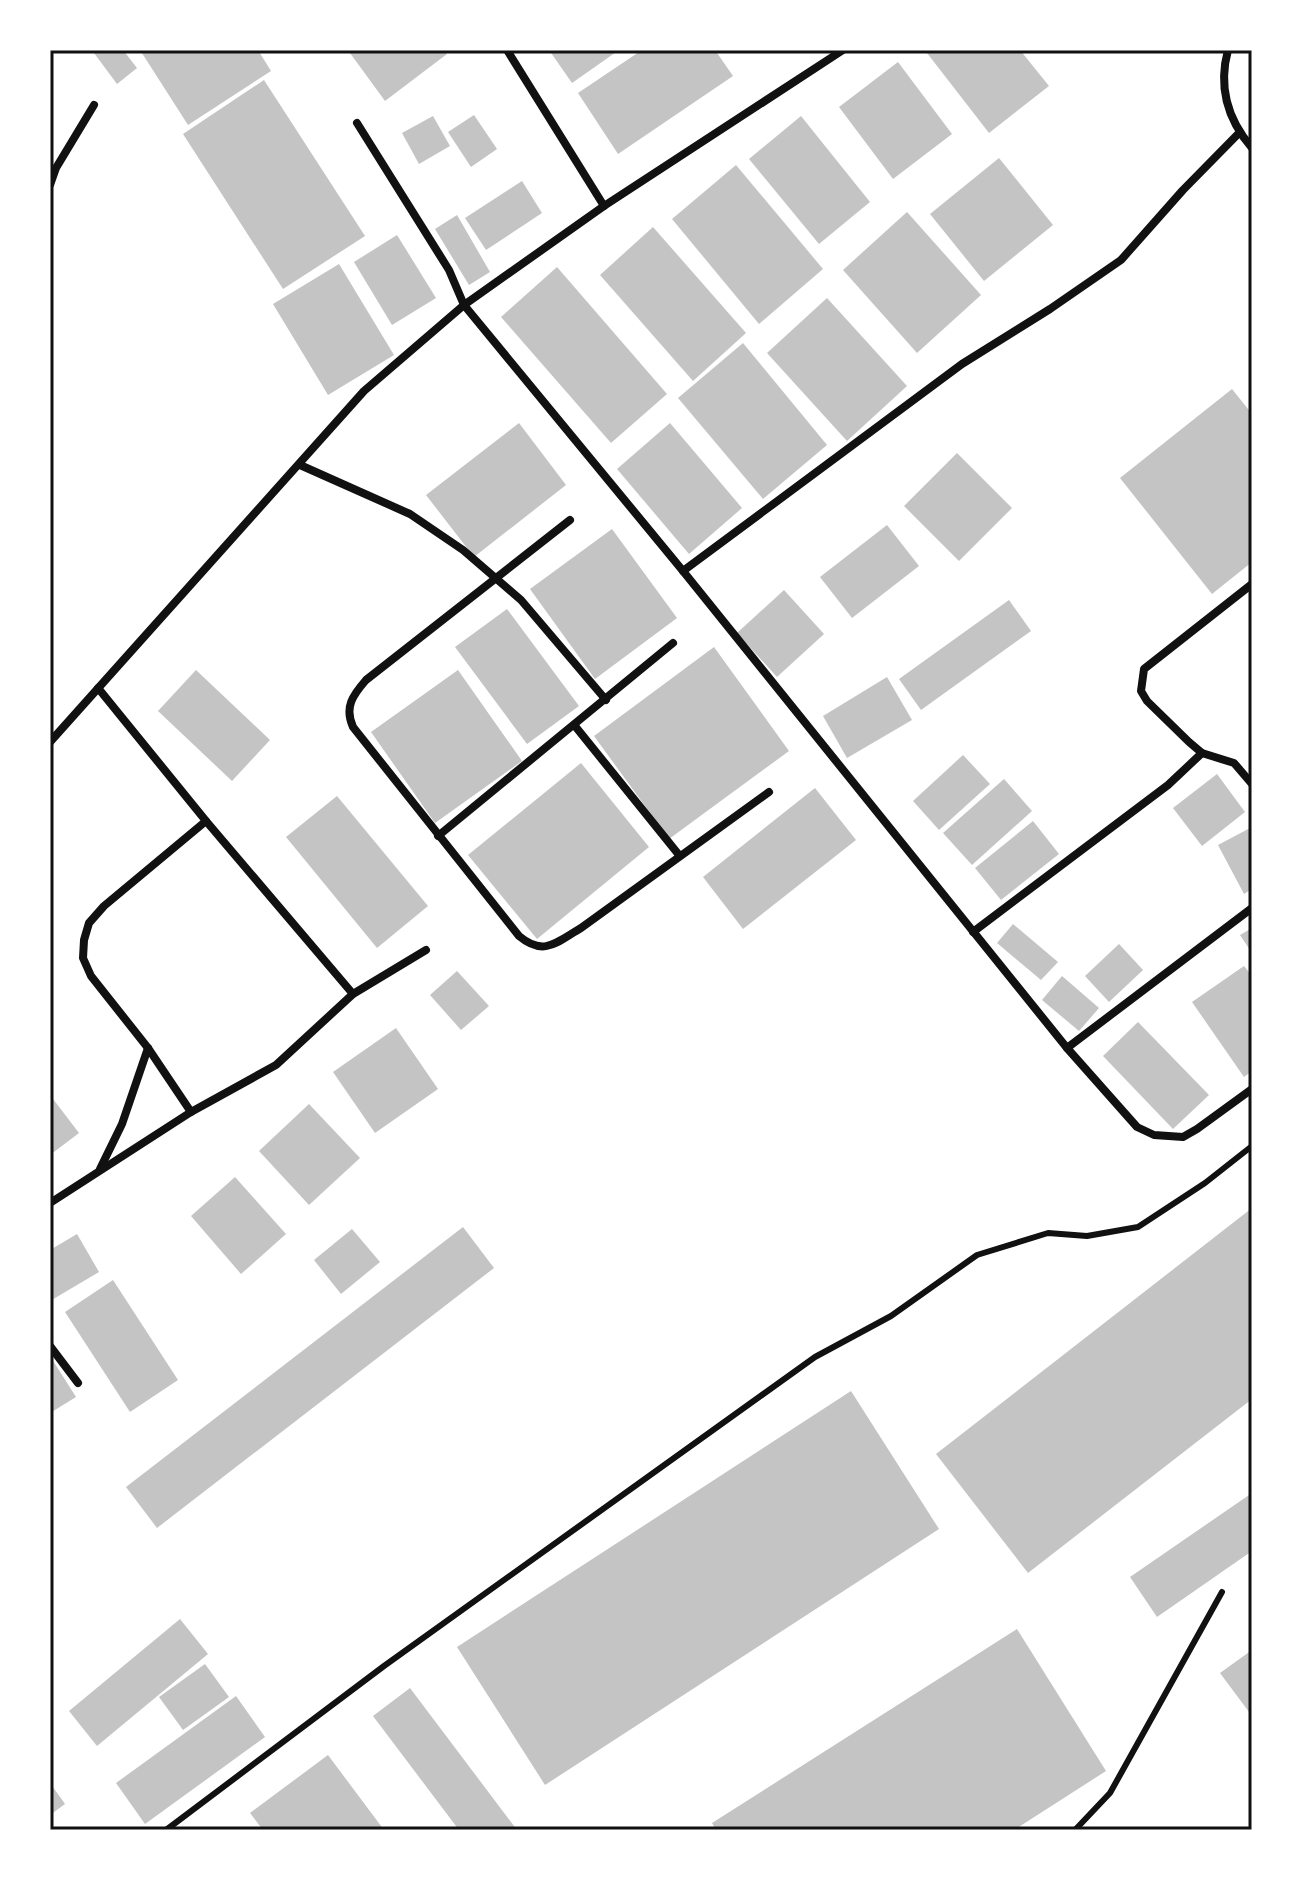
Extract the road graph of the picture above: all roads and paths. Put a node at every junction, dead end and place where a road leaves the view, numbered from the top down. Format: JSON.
{"nodes":[{"id":1,"x":507,"y":50,"type":"edge"},
{"id":2,"x":843,"y":50,"type":"edge"},
{"id":3,"x":1228,"y":50,"type":"edge"},
{"id":4,"x":94,"y":105,"type":"dead end"},
{"id":5,"x":357,"y":123,"type":"dead end"},
{"id":6,"x":1239,"y":133,"type":"junction"},
{"id":7,"x":1252,"y":148,"type":"edge"},
{"id":8,"x":50,"y":185,"type":"edge"},
{"id":9,"x":604,"y":206,"type":"junction"},
{"id":10,"x":464,"y":305,"type":"junction"},
{"id":11,"x":300,"y":465,"type":"junction"},
{"id":12,"x":570,"y":520,"type":"dead end"},
{"id":13,"x":683,"y":571,"type":"junction"},
{"id":14,"x":497,"y":579,"type":"junction"},
{"id":15,"x":1252,"y":584,"type":"edge"},
{"id":16,"x":673,"y":643,"type":"dead end"},
{"id":17,"x":98,"y":688,"type":"junction"},
{"id":18,"x":606,"y":700,"type":"junction"},
{"id":19,"x":575,"y":726,"type":"junction"},
{"id":20,"x":50,"y":742,"type":"edge"},
{"id":21,"x":1202,"y":753,"type":"junction"},
{"id":22,"x":1252,"y":784,"type":"edge"},
{"id":23,"x":769,"y":792,"type":"dead end"},
{"id":24,"x":206,"y":821,"type":"junction"},
{"id":25,"x":438,"y":836,"type":"junction"},
{"id":26,"x":679,"y":855,"type":"junction"},
{"id":27,"x":1252,"y":908,"type":"edge"},
{"id":28,"x":973,"y":932,"type":"junction"},
{"id":29,"x":426,"y":950,"type":"dead end"},
{"id":30,"x":353,"y":994,"type":"junction"},
{"id":31,"x":148,"y":1048,"type":"junction"},
{"id":32,"x":1067,"y":1048,"type":"junction"},
{"id":33,"x":1252,"y":1089,"type":"edge"},
{"id":34,"x":191,"y":1112,"type":"junction"},
{"id":35,"x":1252,"y":1146,"type":"edge"},
{"id":36,"x":100,"y":1170,"type":"junction"},
{"id":37,"x":50,"y":1203,"type":"edge"},
{"id":38,"x":50,"y":1346,"type":"edge"},
{"id":39,"x":78,"y":1383,"type":"dead end"},
{"id":40,"x":1222,"y":1592,"type":"dead end"},
{"id":41,"x":166,"y":1830,"type":"edge"},
{"id":42,"x":1075,"y":1830,"type":"edge"}],
"edges":[{"from":1,"to":9,"type":"street"},
{"from":2,"to":9,"type":"street"},
{"from":3,"to":6,"type":"street"},
{"from":4,"to":8,"type":"street"},
{"from":5,"to":10,"type":"street"},
{"from":6,"to":7,"type":"street"},
{"from":6,"to":13,"type":"street"},
{"from":9,"to":10,"type":"street"},
{"from":10,"to":11,"type":"street"},
{"from":10,"to":13,"type":"street"},
{"from":11,"to":14,"type":"street"},
{"from":11,"to":17,"type":"street"},
{"from":12,"to":14,"type":"street"},
{"from":13,"to":28,"type":"street"},
{"from":14,"to":18,"type":"street"},
{"from":14,"to":25,"type":"street"},
{"from":15,"to":21,"type":"street"},
{"from":16,"to":18,"type":"street"},
{"from":17,"to":20,"type":"street"},
{"from":17,"to":24,"type":"street"},
{"from":18,"to":19,"type":"street"},
{"from":19,"to":25,"type":"street"},
{"from":19,"to":26,"type":"street"},
{"from":21,"to":22,"type":"street"},
{"from":21,"to":28,"type":"street"},
{"from":23,"to":26,"type":"street"},
{"from":24,"to":30,"type":"street"},
{"from":24,"to":31,"type":"street"},
{"from":25,"to":26,"type":"street"},
{"from":27,"to":32,"type":"street"},
{"from":28,"to":32,"type":"street"},
{"from":29,"to":30,"type":"street"},
{"from":30,"to":34,"type":"street"},
{"from":31,"to":34,"type":"street"},
{"from":31,"to":36,"type":"street"},
{"from":32,"to":33,"type":"street"},
{"from":34,"to":36,"type":"street"},
{"from":35,"to":41,"type":"lane"},
{"from":36,"to":37,"type":"street"},
{"from":38,"to":39,"type":"street"},
{"from":40,"to":42,"type":"lane"}]}
